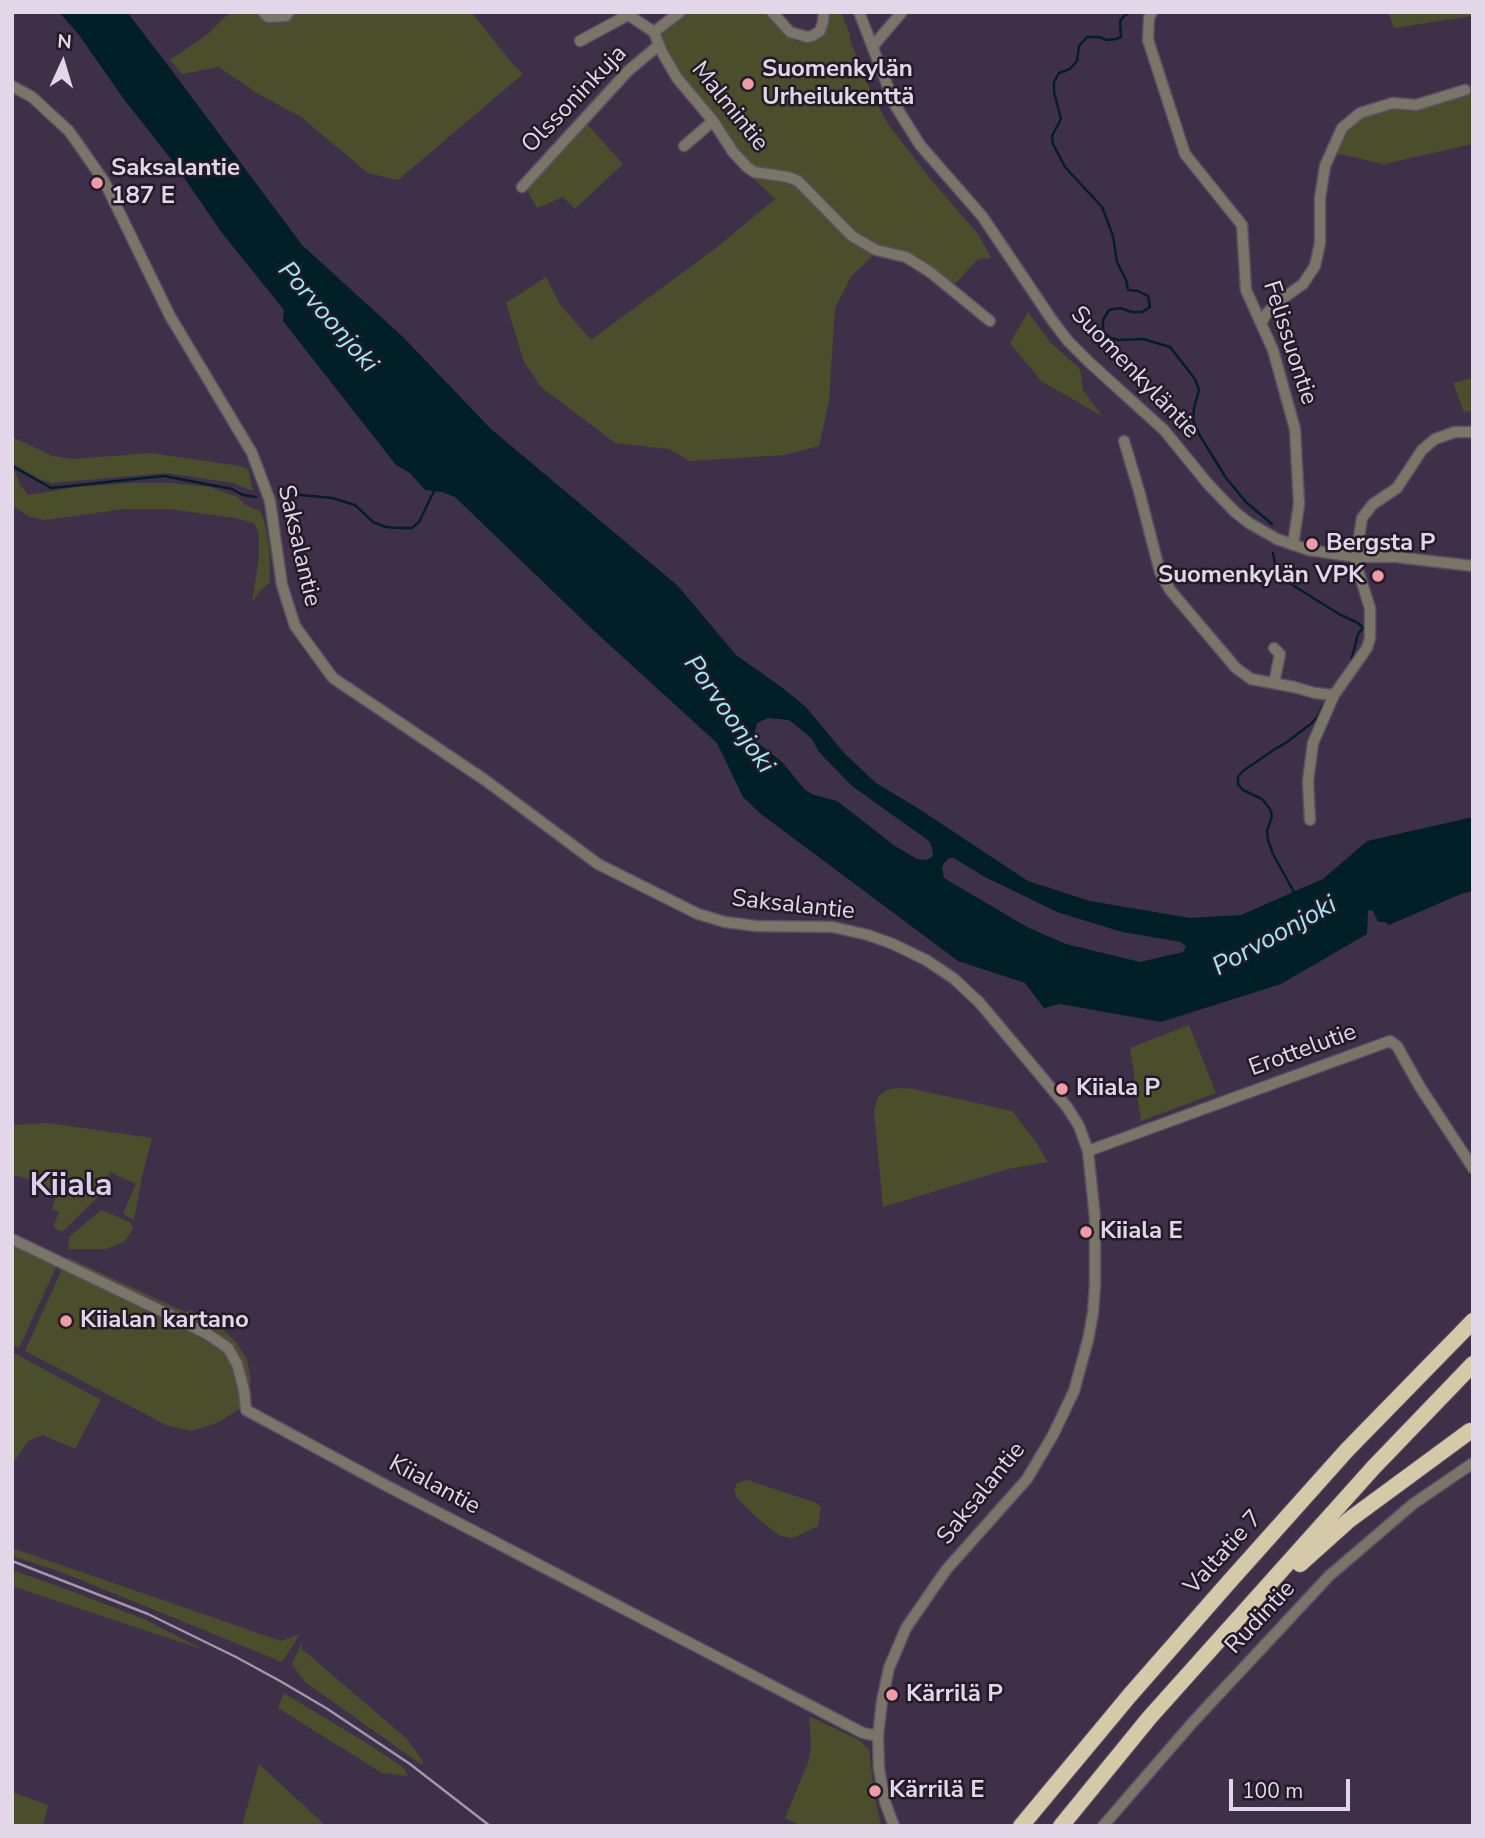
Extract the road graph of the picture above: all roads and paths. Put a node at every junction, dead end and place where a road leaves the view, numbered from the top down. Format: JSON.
{"nodes":[{"id":1,"x":263,"y":12,"type":"edge"},
{"id":2,"x":289,"y":12,"type":"edge"},
{"id":3,"x":680,"y":12,"type":"edge"},
{"id":4,"x":772,"y":12,"type":"edge"},
{"id":5,"x":824,"y":12,"type":"edge"},
{"id":6,"x":859,"y":12,"type":"edge"},
{"id":7,"x":902,"y":12,"type":"edge"},
{"id":8,"x":1152,"y":12,"type":"edge"},
{"id":9,"x":626,"y":14,"type":"edge"},
{"id":10,"x":654,"y":32,"type":"junction"},
{"id":11,"x":580,"y":41,"type":"dead end"},
{"id":12,"x":659,"y":45,"type":"junction"},
{"id":13,"x":873,"y":46,"type":"junction"},
{"id":14,"x":12,"y":86,"type":"edge"},
{"id":15,"x":1465,"y":90,"type":"dead end"},
{"id":16,"x":713,"y":121,"type":"junction"},
{"id":17,"x":684,"y":146,"type":"dead end"},
{"id":18,"x":522,"y":187,"type":"dead end"},
{"id":19,"x":990,"y":321,"type":"dead end"},
{"id":20,"x":1261,"y":323,"type":"junction"},
{"id":21,"x":1473,"y":432,"type":"edge"},
{"id":22,"x":1124,"y":441,"type":"dead end"},
{"id":23,"x":1293,"y":545,"type":"junction"},
{"id":24,"x":1356,"y":557,"type":"junction"},
{"id":25,"x":1473,"y":566,"type":"edge"},
{"id":26,"x":1274,"y":648,"type":"dead end"},
{"id":27,"x":1274,"y":683,"type":"junction"},
{"id":28,"x":1334,"y":695,"type":"junction"},
{"id":29,"x":1310,"y":820,"type":"dead end"},
{"id":30,"x":1088,"y":1151,"type":"junction"},
{"id":31,"x":1473,"y":1168,"type":"edge"},
{"id":32,"x":12,"y":1239,"type":"edge"},
{"id":33,"x":1473,"y":1321,"type":"edge"},
{"id":34,"x":1473,"y":1364,"type":"edge"},
{"id":35,"x":1470,"y":1431,"type":"dead end"},
{"id":36,"x":1473,"y":1463,"type":"edge"},
{"id":37,"x":1191,"y":1672,"type":"junction"},
{"id":38,"x":878,"y":1735,"type":"junction"},
{"id":39,"x":894,"y":1826,"type":"edge"},
{"id":40,"x":1021,"y":1826,"type":"edge"},
{"id":41,"x":1061,"y":1826,"type":"edge"},
{"id":42,"x":1103,"y":1826,"type":"edge"}],
"edges":[{"from":1,"to":2,"type":"street"},
{"from":3,"to":10,"type":"street"},
{"from":4,"to":5,"type":"street"},
{"from":6,"to":13,"type":"street","name":"Suomenkyläntie"},
{"from":7,"to":13,"type":"street"},
{"from":8,"to":20,"type":"street","name":"Felissuontie"},
{"from":9,"to":10,"type":"street"},
{"from":9,"to":11,"type":"street"},
{"from":10,"to":12,"type":"street","name":"Malmintie"},
{"from":12,"to":16,"type":"street","name":"Malmintie"},
{"from":12,"to":18,"type":"street","name":"Olssoninkuja"},
{"from":13,"to":23,"type":"street","name":"Suomenkyläntie"},
{"from":14,"to":30,"type":"street","name":"Saksalantie"},
{"from":15,"to":20,"type":"street"},
{"from":16,"to":17,"type":"street"},
{"from":16,"to":19,"type":"street","name":"Malmintie"},
{"from":20,"to":23,"type":"street","name":"Felissuontie"},
{"from":21,"to":24,"type":"street"},
{"from":22,"to":27,"type":"street"},
{"from":23,"to":24,"type":"street","name":"Suomenkyläntie"},
{"from":24,"to":25,"type":"street","name":"Suomenkyläntie"},
{"from":24,"to":28,"type":"street"},
{"from":26,"to":27,"type":"street"},
{"from":27,"to":28,"type":"street"},
{"from":28,"to":29,"type":"street"},
{"from":30,"to":31,"type":"street","name":"Erottelutie"},
{"from":30,"to":38,"type":"street","name":"Saksalantie"},
{"from":32,"to":38,"type":"street","name":"Kiialantie"},
{"from":33,"to":40,"type":"highway","name":"Valtatie 7"},
{"from":34,"to":37,"type":"highway"},
{"from":35,"to":37,"type":"highway"},
{"from":36,"to":42,"type":"street","name":"Rudintie"},
{"from":37,"to":41,"type":"highway"},
{"from":38,"to":39,"type":"street","name":"Saksalantie"}]}
